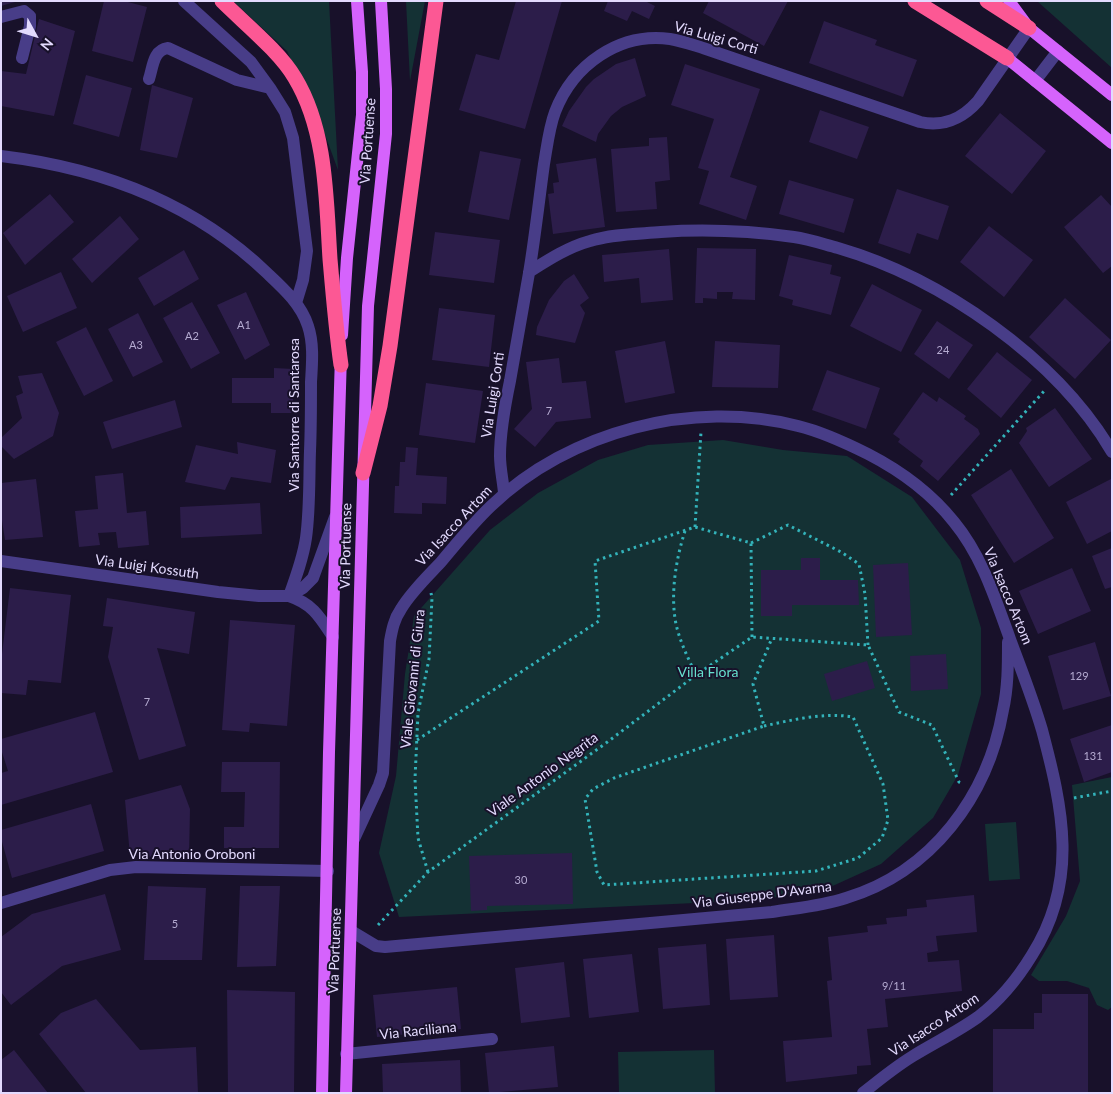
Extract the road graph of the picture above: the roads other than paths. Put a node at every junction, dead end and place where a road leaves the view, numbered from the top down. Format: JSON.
{"nodes":[{"id":1,"x":184,"y":1,"type":"edge"},
{"id":2,"x":222,"y":1,"type":"edge"},
{"id":3,"x":357,"y":1,"type":"edge"},
{"id":4,"x":380,"y":1,"type":"edge"},
{"id":5,"x":436,"y":1,"type":"edge"},
{"id":6,"x":915,"y":1,"type":"edge"},
{"id":7,"x":987,"y":1,"type":"edge"},
{"id":8,"x":1009,"y":1,"type":"edge"},
{"id":9,"x":1,"y":17,"type":"edge"},
{"id":10,"x":1029,"y":28,"type":"junction"},
{"id":11,"x":1058,"y":51,"type":"junction"},
{"id":12,"x":22,"y":58,"type":"dead end"},
{"id":13,"x":1007,"y":58,"type":"junction"},
{"id":14,"x":149,"y":79,"type":"dead end"},
{"id":15,"x":1035,"y":80,"type":"junction"},
{"id":16,"x":270,"y":88,"type":"junction"},
{"id":17,"x":1112,"y":95,"type":"edge"},
{"id":18,"x":1112,"y":143,"type":"edge"},
{"id":19,"x":1,"y":156,"type":"edge"},
{"id":20,"x":529,"y":272,"type":"junction"},
{"id":21,"x":296,"y":303,"type":"junction"},
{"id":22,"x":341,"y":365,"type":"junction"},
{"id":23,"x":1112,"y":452,"type":"edge"},
{"id":24,"x":363,"y":473,"type":"junction"},
{"id":25,"x":504,"y":493,"type":"junction"},
{"id":26,"x":335,"y":517,"type":"junction"},
{"id":27,"x":1,"y":561,"type":"edge"},
{"id":28,"x":289,"y":596,"type":"junction"},
{"id":29,"x":1008,"y":632,"type":"junction"},
{"id":30,"x":333,"y":637,"type":"junction"},
{"id":31,"x":354,"y":839,"type":"junction"},
{"id":32,"x":328,"y":872,"type":"junction"},
{"id":33,"x":1,"y":902,"type":"edge"},
{"id":34,"x":351,"y":931,"type":"junction"},
{"id":35,"x":492,"y":1039,"type":"dead end"},
{"id":36,"x":346,"y":1054,"type":"junction"},
{"id":37,"x":322,"y":1093,"type":"edge"},
{"id":38,"x":346,"y":1093,"type":"edge"},
{"id":39,"x":863,"y":1093,"type":"edge"}],
"edges":[{"from":1,"to":16,"type":"street"},
{"from":2,"to":22,"type":"highway"},
{"from":3,"to":22,"type":"main road","name":"Via Portuense"},
{"from":4,"to":24,"type":"main road","name":"Via Portuense"},
{"from":5,"to":24,"type":"highway"},
{"from":6,"to":13,"type":"highway"},
{"from":7,"to":10,"type":"highway"},
{"from":8,"to":10,"type":"main road"},
{"from":9,"to":12,"type":"street"},
{"from":10,"to":11,"type":"main road"},
{"from":10,"to":13,"type":"street","name":"Via Luigi Corti"},
{"from":11,"to":15,"type":"street"},
{"from":11,"to":17,"type":"main road"},
{"from":13,"to":15,"type":"main road"},
{"from":13,"to":20,"type":"street","name":"Via Luigi Corti"},
{"from":14,"to":16,"type":"street"},
{"from":15,"to":18,"type":"main road"},
{"from":16,"to":21,"type":"street"},
{"from":19,"to":21,"type":"street","name":"Via Santorre di Santarosa"},
{"from":20,"to":23,"type":"street"},
{"from":20,"to":25,"type":"street","name":"Via Luigi Corti"},
{"from":21,"to":28,"type":"street","name":"Via Santorre di Santarosa"},
{"from":22,"to":26,"type":"main road","name":"Via Portuense"},
{"from":24,"to":31,"type":"main road","name":"Via Portuense"},
{"from":25,"to":29,"type":"street","name":"Via Isacco Artom"},
{"from":25,"to":31,"type":"street","name":"Via Isacco Artom"},
{"from":26,"to":28,"type":"street"},
{"from":26,"to":30,"type":"main road","name":"Via Portuense"},
{"from":27,"to":28,"type":"street","name":"Via Luigi Kossuth"},
{"from":28,"to":30,"type":"street","name":"Via Luigi Kossuth"},
{"from":29,"to":34,"type":"street","name":"Via Giuseppe D'Avarna"},
{"from":29,"to":39,"type":"street","name":"Via Isacco Artom"},
{"from":30,"to":32,"type":"main road","name":"Via Portuense"},
{"from":31,"to":34,"type":"main road","name":"Via Portuense"},
{"from":32,"to":33,"type":"street","name":"Via Antonio Oroboni"},
{"from":32,"to":37,"type":"main road","name":"Via Portuense"},
{"from":34,"to":36,"type":"main road","name":"Via Portuense"},
{"from":35,"to":36,"type":"street","name":"Via Raciliana"},
{"from":36,"to":38,"type":"main road","name":"Via Portuense"}]}
